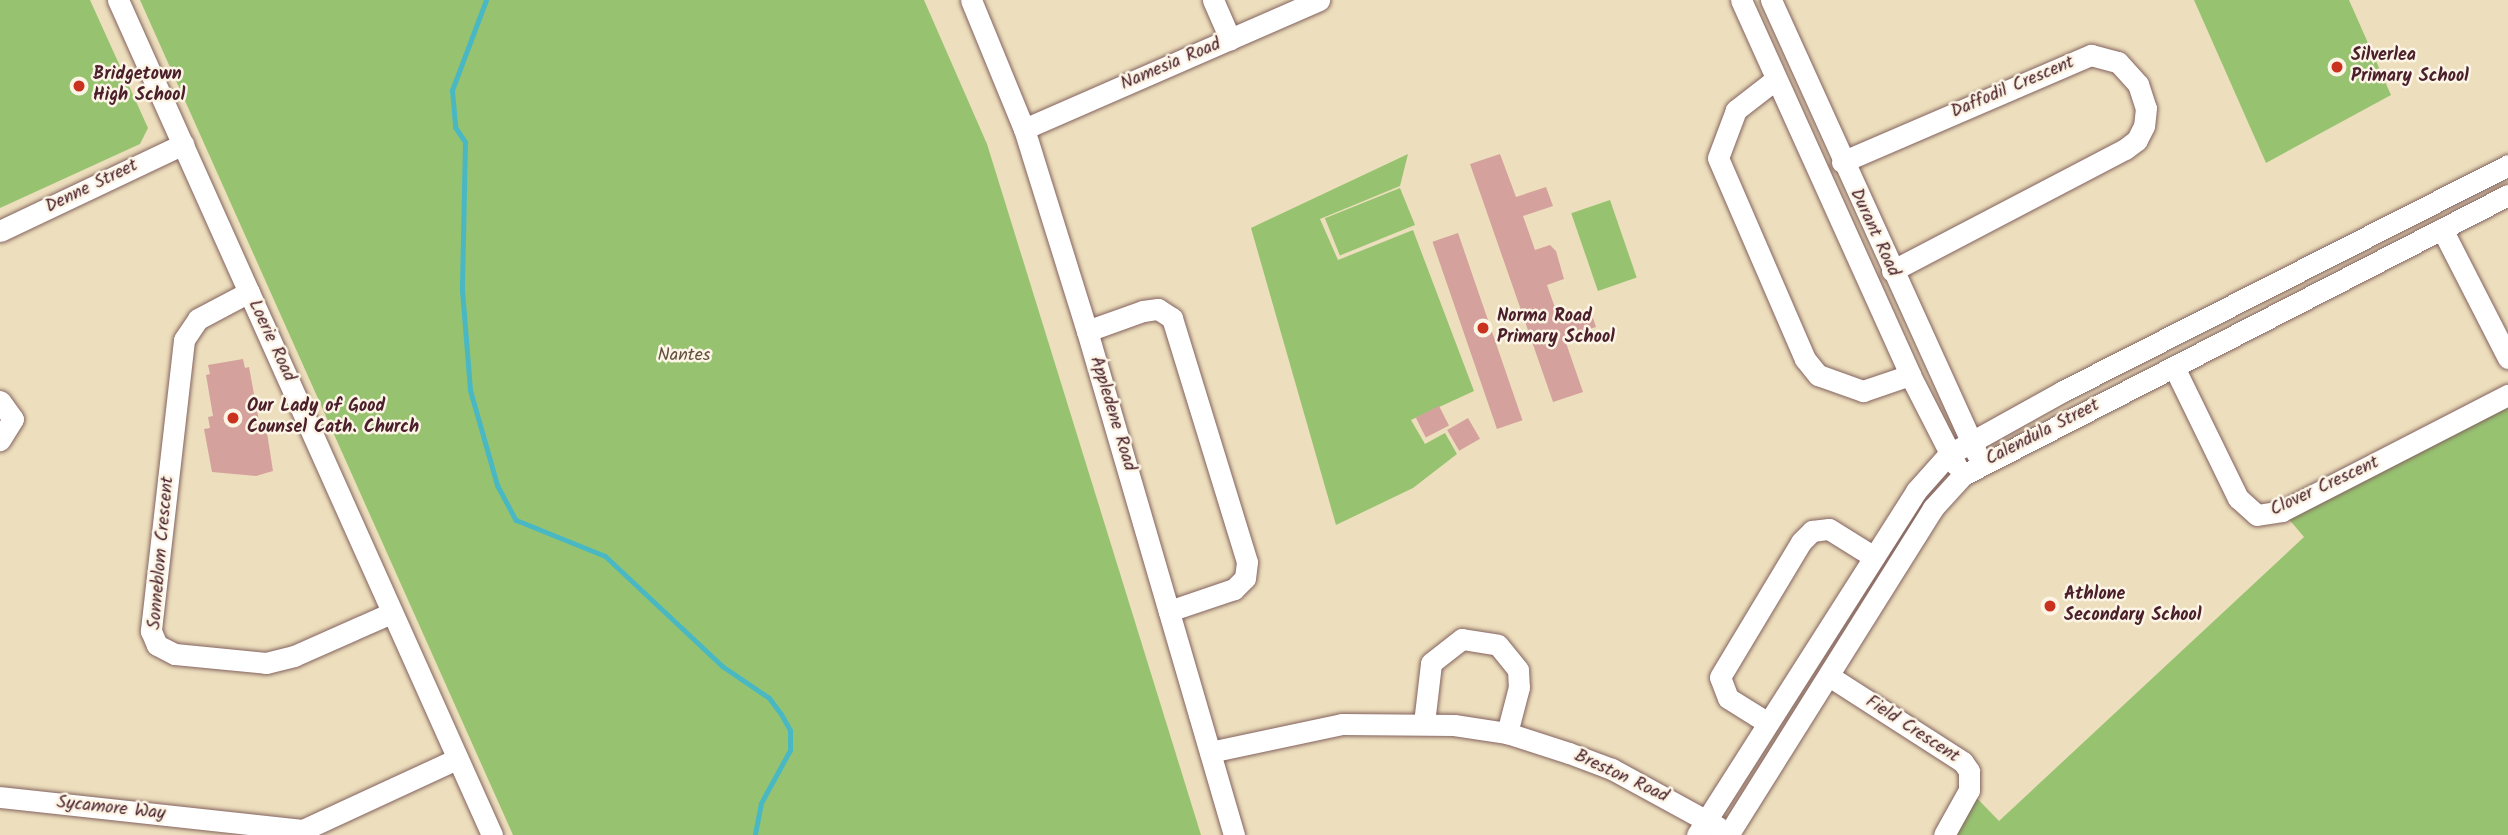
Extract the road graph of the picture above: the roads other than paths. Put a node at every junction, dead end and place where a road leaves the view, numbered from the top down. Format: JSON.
{"nodes":[{"id":1,"x":118,"y":0,"type":"edge"},
{"id":2,"x":971,"y":0,"type":"edge"},
{"id":3,"x":1213,"y":0,"type":"edge"},
{"id":4,"x":1319,"y":0,"type":"edge"},
{"id":5,"x":1771,"y":0,"type":"edge"},
{"id":6,"x":1743,"y":5,"type":"edge"},
{"id":7,"x":1230,"y":39,"type":"junction"},
{"id":8,"x":1776,"y":79,"type":"junction"},
{"id":9,"x":1024,"y":129,"type":"junction"},
{"id":10,"x":183,"y":144,"type":"junction"},
{"id":11,"x":1842,"y":162,"type":"junction"},
{"id":12,"x":2508,"y":164,"type":"edge"},
{"id":13,"x":2508,"y":195,"type":"edge"},
{"id":14,"x":1867,"y":216,"type":"junction"},
{"id":15,"x":1842,"y":226,"type":"junction"},
{"id":16,"x":2442,"y":229,"type":"junction"},
{"id":17,"x":0,"y":231,"type":"edge"},
{"id":18,"x":2336,"y":255,"type":"junction"},
{"id":19,"x":1892,"y":271,"type":"junction"},
{"id":20,"x":2346,"y":276,"type":"junction"},
{"id":21,"x":249,"y":292,"type":"junction"},
{"id":22,"x":1087,"y":331,"type":"junction"},
{"id":23,"x":2508,"y":358,"type":"edge"},
{"id":24,"x":2174,"y":367,"type":"junction"},
{"id":25,"x":1910,"y":375,"type":"junction"},
{"id":26,"x":2508,"y":395,"type":"edge"},
{"id":27,"x":0,"y":401,"type":"edge"},
{"id":28,"x":0,"y":440,"type":"edge"},
{"id":29,"x":1970,"y":441,"type":"junction"},
{"id":30,"x":1948,"y":456,"type":"junction"},
{"id":31,"x":1973,"y":469,"type":"junction"},
{"id":32,"x":1874,"y":557,"type":"junction"},
{"id":33,"x":1169,"y":611,"type":"junction"},
{"id":34,"x":391,"y":614,"type":"junction"},
{"id":35,"x":1829,"y":676,"type":"junction"},
{"id":36,"x":1424,"y":723,"type":"junction"},
{"id":37,"x":1768,"y":723,"type":"junction"},
{"id":38,"x":1507,"y":733,"type":"junction"},
{"id":39,"x":1210,"y":752,"type":"junction"},
{"id":40,"x":457,"y":759,"type":"junction"},
{"id":41,"x":0,"y":797,"type":"edge"},
{"id":42,"x":1702,"y":827,"type":"edge"},
{"id":43,"x":1728,"y":834,"type":"edge"},
{"id":44,"x":492,"y":835,"type":"edge"},
{"id":45,"x":1234,"y":835,"type":"edge"},
{"id":46,"x":1944,"y":835,"type":"edge"}],
"edges":[{"from":1,"to":10,"type":"street","name":"Loerie Road"},
{"from":2,"to":9,"type":"street","name":"Appledene Road"},
{"from":3,"to":7,"type":"street"},
{"from":4,"to":7,"type":"street","name":"Namesia Road"},
{"from":5,"to":6,"type":"street"},
{"from":5,"to":11,"type":"street","name":"Durant Road"},
{"from":6,"to":8,"type":"street","name":"Durant Road"},
{"from":7,"to":9,"type":"street","name":"Namesia Road"},
{"from":8,"to":15,"type":"street","name":"Durant Road"},
{"from":8,"to":25,"type":"street"},
{"from":9,"to":22,"type":"street","name":"Appledene Road"},
{"from":10,"to":17,"type":"street","name":"Denne Street"},
{"from":10,"to":21,"type":"street","name":"Loerie Road"},
{"from":11,"to":14,"type":"street","name":"Durant Road"},
{"from":11,"to":19,"type":"street","name":"Daffodil Crescent"},
{"from":12,"to":18,"type":"street","name":"Calendula Street"},
{"from":13,"to":16,"type":"street","name":"Calendula Street"},
{"from":14,"to":15,"type":"street"},
{"from":14,"to":19,"type":"street","name":"Durant Road"},
{"from":15,"to":25,"type":"street","name":"Durant Road"},
{"from":16,"to":20,"type":"street","name":"Calendula Street"},
{"from":16,"to":23,"type":"street"},
{"from":18,"to":20,"type":"street"},
{"from":18,"to":29,"type":"street","name":"Calendula Street"},
{"from":19,"to":29,"type":"street","name":"Durant Road"},
{"from":20,"to":24,"type":"street","name":"Calendula Street"},
{"from":21,"to":34,"type":"street","name":"Loerie Road"},
{"from":21,"to":34,"type":"street","name":"Sonneblom Crescent"},
{"from":22,"to":33,"type":"street","name":"Appledene Road"},
{"from":22,"to":33,"type":"street"},
{"from":24,"to":26,"type":"street","name":"Clover Crescent"},
{"from":24,"to":31,"type":"street","name":"Calendula Street"},
{"from":25,"to":30,"type":"street","name":"Durant Road"},
{"from":27,"to":28,"type":"street"},
{"from":29,"to":30,"type":"street","name":"Calendula Street"},
{"from":29,"to":31,"type":"street","name":"Durant Road"},
{"from":30,"to":31,"type":"street","name":"Durant Road"},
{"from":30,"to":32,"type":"street","name":"Calendula Street"},
{"from":31,"to":35,"type":"street","name":"Calendula Street"},
{"from":32,"to":37,"type":"street","name":"Calendula Street"},
{"from":32,"to":37,"type":"street"},
{"from":33,"to":39,"type":"street","name":"Appledene Road"},
{"from":34,"to":40,"type":"street","name":"Loerie Road"},
{"from":35,"to":43,"type":"street","name":"Calendula Street"},
{"from":35,"to":46,"type":"street","name":"Field Crescent"},
{"from":36,"to":38,"type":"street","name":"Breston Road"},
{"from":36,"to":38,"type":"street"},
{"from":36,"to":39,"type":"street","name":"Breston Road"},
{"from":37,"to":42,"type":"street","name":"Calendula Street"},
{"from":38,"to":42,"type":"street","name":"Breston Road"},
{"from":39,"to":45,"type":"street","name":"Appledene Road"},
{"from":40,"to":41,"type":"street","name":"Sycamore Way"},
{"from":40,"to":44,"type":"street","name":"Loerie Road"},
{"from":42,"to":43,"type":"street","name":"Breston Road"}]}
